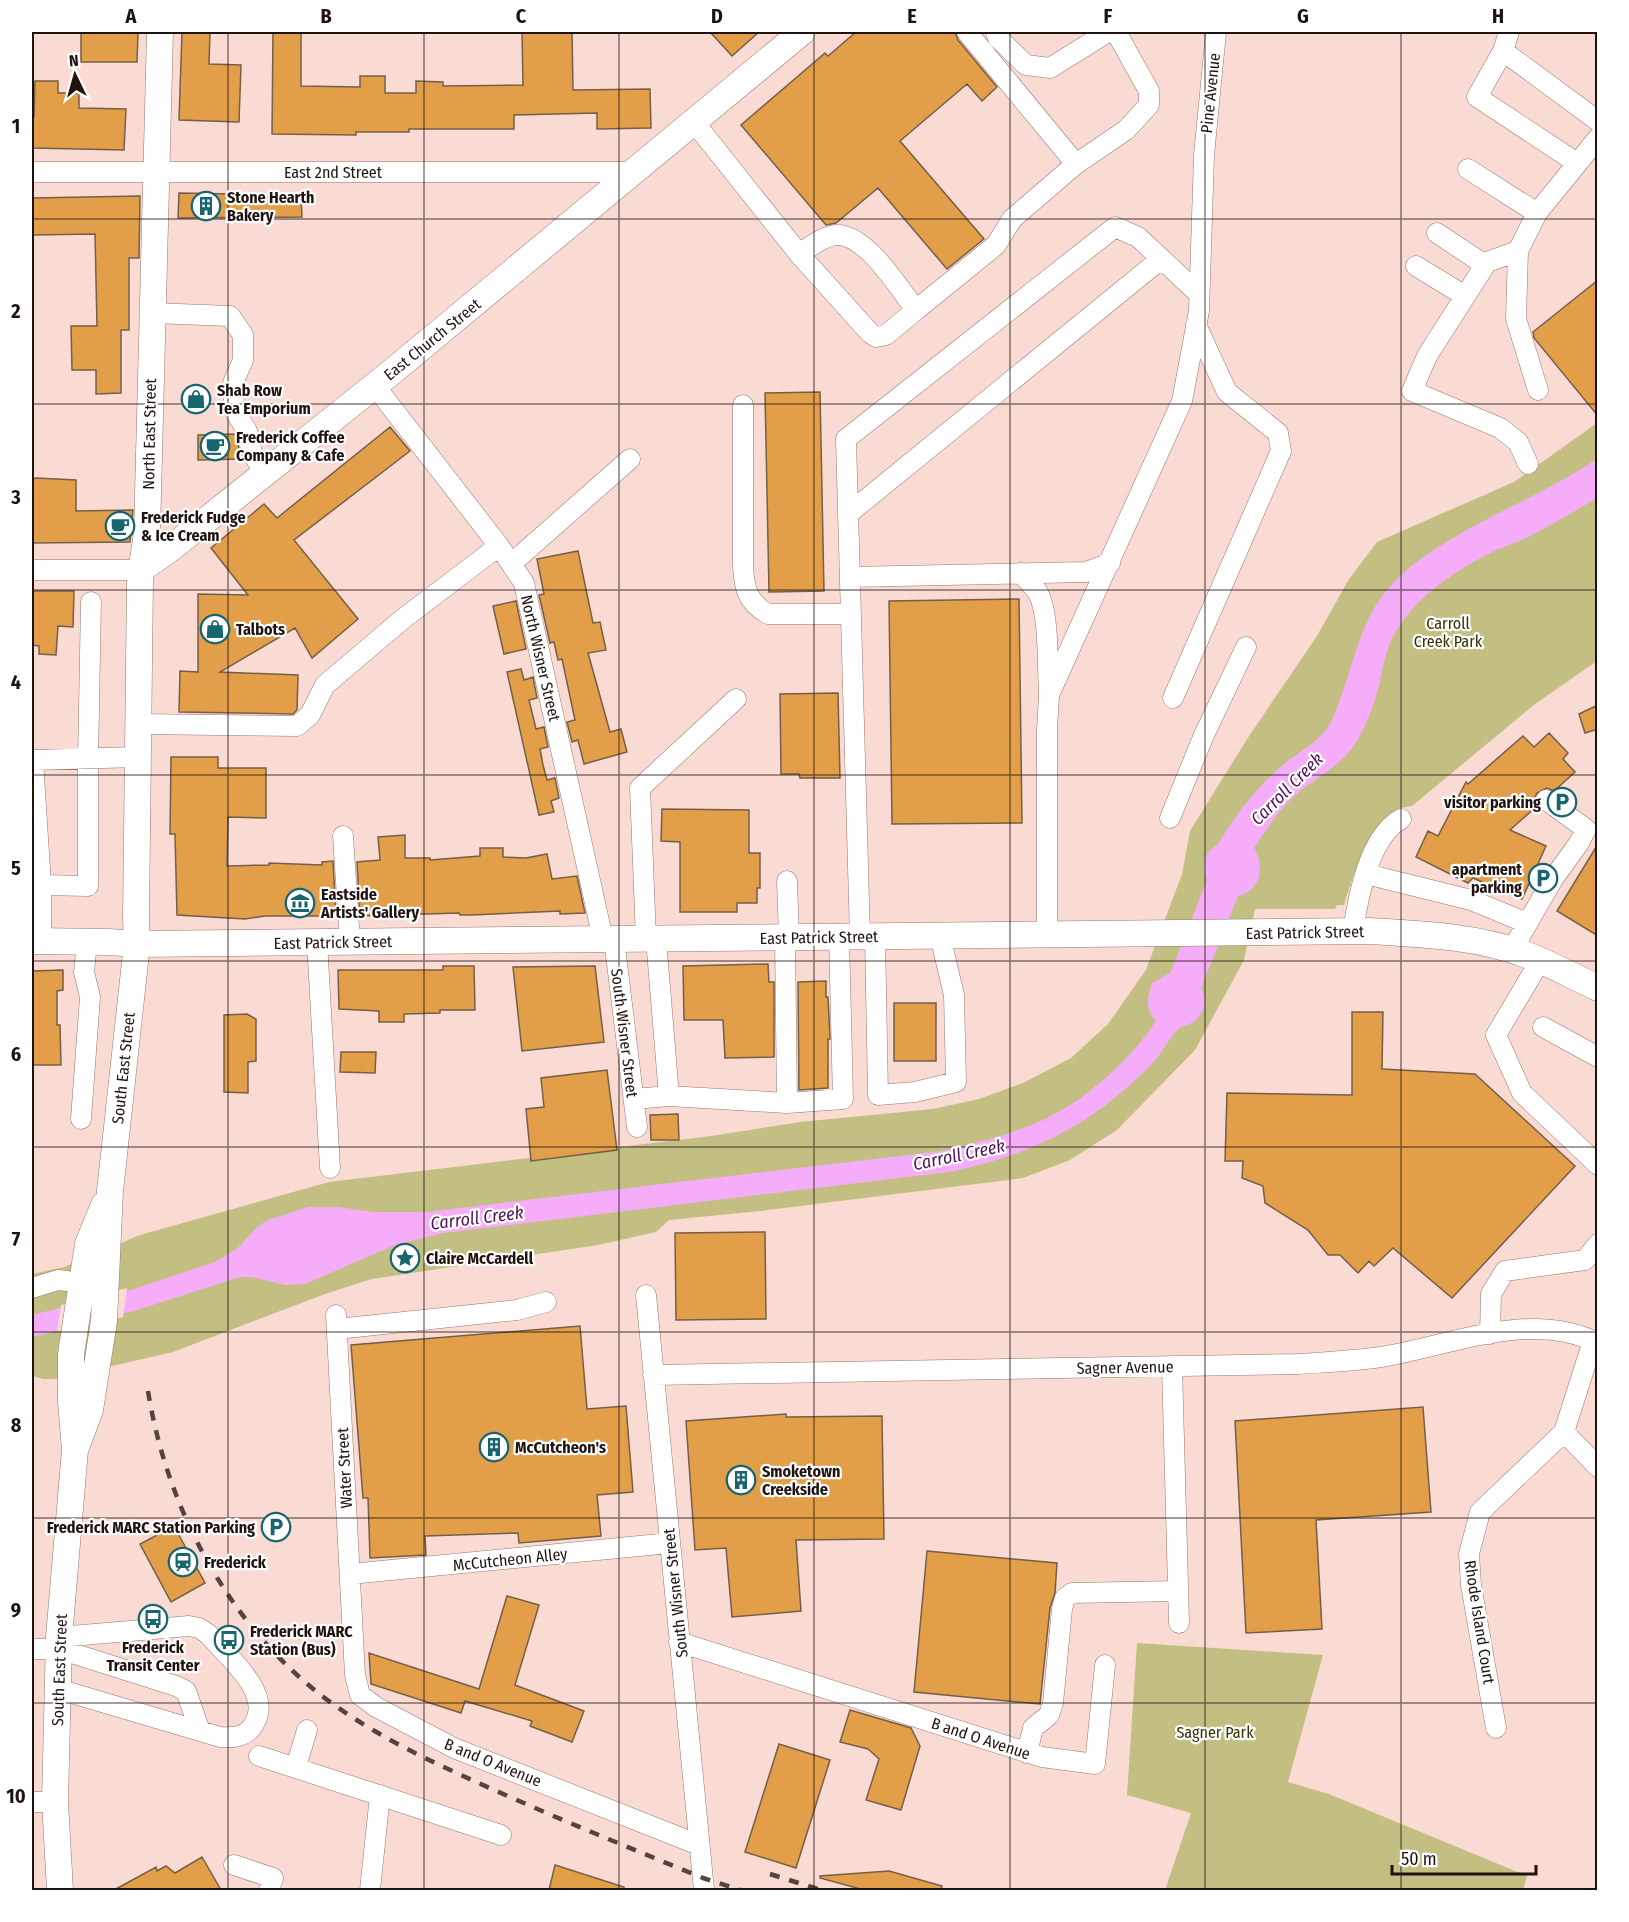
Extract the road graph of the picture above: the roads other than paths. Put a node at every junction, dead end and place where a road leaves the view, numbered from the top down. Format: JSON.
{"nodes":[{"id":1,"x":160,"y":32,"type":"edge"},
{"id":2,"x":802,"y":32,"type":"edge"},
{"id":3,"x":966,"y":32,"type":"edge"},
{"id":4,"x":996,"y":32,"type":"edge"},
{"id":5,"x":1108,"y":32,"type":"edge"},
{"id":6,"x":1116,"y":32,"type":"edge"},
{"id":7,"x":1216,"y":32,"type":"edge"},
{"id":8,"x":1509,"y":32,"type":"edge"},
{"id":9,"x":1503,"y":51,"type":"junction"},
{"id":10,"x":1598,"y":121,"type":"edge"},
{"id":11,"x":694,"y":122,"type":"junction"},
{"id":12,"x":1598,"y":138,"type":"edge"},
{"id":13,"x":1577,"y":163,"type":"junction"},
{"id":14,"x":1076,"y":164,"type":"junction"},
{"id":15,"x":1468,"y":169,"type":"dead end"},
{"id":16,"x":32,"y":172,"type":"edge"},
{"id":17,"x":156,"y":172,"type":"junction"},
{"id":18,"x":634,"y":172,"type":"junction"},
{"id":19,"x":1537,"y":213,"type":"junction"},
{"id":20,"x":1437,"y":233,"type":"dead end"},
{"id":21,"x":1518,"y":251,"type":"junction"},
{"id":22,"x":799,"y":254,"type":"junction"},
{"id":23,"x":1161,"y":259,"type":"junction"},
{"id":24,"x":1485,"y":265,"type":"junction"},
{"id":25,"x":1416,"y":266,"type":"dead end"},
{"id":26,"x":1198,"y":294,"type":"junction"},
{"id":27,"x":1465,"y":296,"type":"junction"},
{"id":28,"x":916,"y":310,"type":"junction"},
{"id":29,"x":152,"y":313,"type":"junction"},
{"id":30,"x":1196,"y":326,"type":"junction"},
{"id":31,"x":375,"y":386,"type":"junction"},
{"id":32,"x":1538,"y":390,"type":"dead end"},
{"id":33,"x":743,"y":405,"type":"dead end"},
{"id":34,"x":630,"y":459,"type":"dead end"},
{"id":35,"x":1528,"y":464,"type":"dead end"},
{"id":36,"x":266,"y":473,"type":"junction"},
{"id":37,"x":848,"y":514,"type":"junction"},
{"id":38,"x":499,"y":546,"type":"junction"},
{"id":39,"x":512,"y":563,"type":"junction"},
{"id":40,"x":1110,"y":563,"type":"junction"},
{"id":41,"x":32,"y":570,"type":"edge"},
{"id":42,"x":140,"y":570,"type":"junction"},
{"id":43,"x":1021,"y":573,"type":"junction"},
{"id":44,"x":850,"y":577,"type":"junction"},
{"id":45,"x":91,"y":602,"type":"dead end"},
{"id":46,"x":851,"y":614,"type":"junction"},
{"id":47,"x":1246,"y":647,"type":"dead end"},
{"id":48,"x":1049,"y":695,"type":"junction"},
{"id":49,"x":1173,"y":698,"type":"dead end"},
{"id":50,"x":736,"y":699,"type":"dead end"},
{"id":51,"x":138,"y":724,"type":"junction"},
{"id":52,"x":138,"y":757,"type":"junction"},
{"id":53,"x":32,"y":760,"type":"edge"},
{"id":54,"x":88,"y":760,"type":"junction"},
{"id":55,"x":1546,"y":800,"type":"dead end"},
{"id":56,"x":1170,"y":818,"type":"dead end"},
{"id":57,"x":1401,"y":819,"type":"dead end"},
{"id":58,"x":342,"y":836,"type":"dead end"},
{"id":59,"x":1366,"y":874,"type":"junction"},
{"id":60,"x":787,"y":881,"type":"dead end"},
{"id":61,"x":41,"y":885,"type":"junction"},
{"id":62,"x":1527,"y":923,"type":"junction"},
{"id":63,"x":1353,"y":931,"type":"junction"},
{"id":64,"x":1047,"y":934,"type":"junction"},
{"id":65,"x":939,"y":936,"type":"junction"},
{"id":66,"x":858,"y":937,"type":"junction"},
{"id":67,"x":787,"y":938,"type":"junction"},
{"id":68,"x":608,"y":939,"type":"junction"},
{"id":69,"x":651,"y":939,"type":"junction"},
{"id":70,"x":36,"y":942,"type":"edge"},
{"id":71,"x":87,"y":942,"type":"junction"},
{"id":72,"x":317,"y":942,"type":"junction"},
{"id":73,"x":350,"y":942,"type":"junction"},
{"id":74,"x":137,"y":944,"type":"junction"},
{"id":75,"x":1512,"y":950,"type":"junction"},
{"id":76,"x":1540,"y":961,"type":"junction"},
{"id":77,"x":1598,"y":988,"type":"edge"},
{"id":78,"x":1544,"y":1027,"type":"dead end"},
{"id":79,"x":1598,"y":1057,"type":"edge"},
{"id":80,"x":878,"y":1095,"type":"junction"},
{"id":81,"x":669,"y":1096,"type":"junction"},
{"id":82,"x":634,"y":1099,"type":"junction"},
{"id":83,"x":843,"y":1099,"type":"junction"},
{"id":84,"x":787,"y":1103,"type":"junction"},
{"id":85,"x":81,"y":1119,"type":"dead end"},
{"id":86,"x":637,"y":1126,"type":"dead end"},
{"id":87,"x":1598,"y":1165,"type":"edge"},
{"id":88,"x":330,"y":1168,"type":"dead end"},
{"id":89,"x":110,"y":1191,"type":"junction"},
{"id":90,"x":1598,"y":1244,"type":"edge"},
{"id":91,"x":32,"y":1288,"type":"edge"},
{"id":92,"x":74,"y":1288,"type":"junction"},
{"id":93,"x":646,"y":1295,"type":"dead end"},
{"id":94,"x":546,"y":1302,"type":"dead end"},
{"id":95,"x":1490,"y":1334,"type":"junction"},
{"id":96,"x":1595,"y":1342,"type":"edge"},
{"id":97,"x":1172,"y":1366,"type":"junction"},
{"id":98,"x":653,"y":1376,"type":"junction"},
{"id":99,"x":1564,"y":1432,"type":"junction"},
{"id":100,"x":75,"y":1450,"type":"junction"},
{"id":101,"x":1598,"y":1467,"type":"edge"},
{"id":102,"x":670,"y":1544,"type":"junction"},
{"id":103,"x":350,"y":1574,"type":"junction"},
{"id":104,"x":1178,"y":1591,"type":"junction"},
{"id":105,"x":352,"y":1622,"type":"joint"},
{"id":106,"x":1179,"y":1623,"type":"dead end"},
{"id":107,"x":679,"y":1642,"type":"junction"},
{"id":108,"x":59,"y":1643,"type":"junction"},
{"id":109,"x":32,"y":1649,"type":"edge"},
{"id":110,"x":1105,"y":1665,"type":"dead end"},
{"id":111,"x":57,"y":1689,"type":"junction"},
{"id":112,"x":1496,"y":1728,"type":"dead end"},
{"id":113,"x":307,"y":1730,"type":"dead end"},
{"id":114,"x":200,"y":1731,"type":"junction"},
{"id":115,"x":1034,"y":1755,"type":"junction"},
{"id":116,"x":260,"y":1756,"type":"dead end"},
{"id":117,"x":296,"y":1767,"type":"junction"},
{"id":118,"x":380,"y":1795,"type":"junction"},
{"id":119,"x":43,"y":1802,"type":"edge"},
{"id":120,"x":501,"y":1835,"type":"dead end"},
{"id":121,"x":699,"y":1845,"type":"junction"},
{"id":122,"x":234,"y":1865,"type":"dead end"},
{"id":123,"x":60,"y":1890,"type":"edge"},
{"id":124,"x":269,"y":1890,"type":"edge"},
{"id":125,"x":370,"y":1890,"type":"edge"},
{"id":126,"x":704,"y":1890,"type":"edge"}],
"edges":[{"from":1,"to":17,"type":"main road","name":"North East Street"},
{"from":2,"to":11,"type":"main road","name":"East Church Street"},
{"from":3,"to":14,"type":"street"},
{"from":4,"to":5,"type":"street"},
{"from":6,"to":14,"type":"street"},
{"from":7,"to":26,"type":"street","name":"Pine Avenue"},
{"from":8,"to":9,"type":"street"},
{"from":9,"to":10,"type":"street"},
{"from":9,"to":13,"type":"street"},
{"from":11,"to":18,"type":"main road","name":"East Church Street"},
{"from":11,"to":22,"type":"street"},
{"from":12,"to":13,"type":"street"},
{"from":13,"to":19,"type":"street"},
{"from":14,"to":28,"type":"street"},
{"from":15,"to":19,"type":"street"},
{"from":16,"to":17,"type":"street","name":"East 2nd Street"},
{"from":17,"to":18,"type":"street","name":"East 2nd Street"},
{"from":17,"to":29,"type":"main road","name":"North East Street"},
{"from":18,"to":31,"type":"main road","name":"East Church Street"},
{"from":19,"to":21,"type":"street"},
{"from":20,"to":24,"type":"street"},
{"from":21,"to":24,"type":"street"},
{"from":21,"to":32,"type":"street"},
{"from":22,"to":28,"type":"street"},
{"from":22,"to":28,"type":"street"},
{"from":23,"to":26,"type":"street"},
{"from":23,"to":37,"type":"street"},
{"from":23,"to":37,"type":"street"},
{"from":24,"to":27,"type":"street"},
{"from":25,"to":27,"type":"street"},
{"from":26,"to":30,"type":"street","name":"Pine Avenue"},
{"from":27,"to":35,"type":"street"},
{"from":29,"to":36,"type":"street"},
{"from":29,"to":42,"type":"main road","name":"North East Street"},
{"from":30,"to":40,"type":"street","name":"Pine Avenue"},
{"from":30,"to":49,"type":"street"},
{"from":31,"to":36,"type":"main road","name":"East Church Street"},
{"from":31,"to":38,"type":"street","name":"North Wisner Street"},
{"from":33,"to":46,"type":"street"},
{"from":34,"to":39,"type":"street"},
{"from":36,"to":42,"type":"main road","name":"East Church Street"},
{"from":37,"to":44,"type":"street"},
{"from":38,"to":39,"type":"street","name":"North Wisner Street"},
{"from":38,"to":51,"type":"street"},
{"from":39,"to":68,"type":"street","name":"North Wisner Street"},
{"from":40,"to":43,"type":"street"},
{"from":40,"to":48,"type":"street","name":"Pine Avenue"},
{"from":41,"to":42,"type":"street"},
{"from":42,"to":51,"type":"main road","name":"North East Street"},
{"from":43,"to":44,"type":"street"},
{"from":43,"to":48,"type":"street"},
{"from":44,"to":46,"type":"street"},
{"from":45,"to":54,"type":"street"},
{"from":46,"to":66,"type":"street"},
{"from":47,"to":56,"type":"street"},
{"from":48,"to":64,"type":"street"},
{"from":50,"to":69,"type":"street"},
{"from":51,"to":52,"type":"main road","name":"North East Street"},
{"from":52,"to":54,"type":"street"},
{"from":52,"to":74,"type":"main road","name":"North East Street"},
{"from":53,"to":54,"type":"street"},
{"from":53,"to":61,"type":"street"},
{"from":54,"to":61,"type":"street"},
{"from":55,"to":62,"type":"street"},
{"from":57,"to":59,"type":"street"},
{"from":58,"to":73,"type":"street"},
{"from":59,"to":62,"type":"street"},
{"from":59,"to":63,"type":"street"},
{"from":60,"to":67,"type":"street"},
{"from":61,"to":70,"type":"street"},
{"from":62,"to":75,"type":"street"},
{"from":63,"to":64,"type":"main road","name":"East Patrick Street"},
{"from":63,"to":75,"type":"main road","name":"East Patrick Street"},
{"from":64,"to":65,"type":"main road","name":"East Patrick Street"},
{"from":65,"to":66,"type":"main road","name":"East Patrick Street"},
{"from":65,"to":80,"type":"street"},
{"from":66,"to":67,"type":"main road","name":"East Patrick Street"},
{"from":66,"to":80,"type":"street"},
{"from":66,"to":83,"type":"street"},
{"from":67,"to":69,"type":"main road","name":"East Patrick Street"},
{"from":67,"to":84,"type":"street"},
{"from":68,"to":69,"type":"main road","name":"East Patrick Street"},
{"from":68,"to":73,"type":"main road","name":"East Patrick Street"},
{"from":68,"to":82,"type":"street","name":"South Wisner Street"},
{"from":69,"to":81,"type":"street"},
{"from":70,"to":71,"type":"main road","name":"East Patrick Street"},
{"from":71,"to":74,"type":"main road","name":"East Patrick Street"},
{"from":71,"to":85,"type":"street"},
{"from":72,"to":73,"type":"main road","name":"East Patrick Street"},
{"from":72,"to":74,"type":"main road","name":"East Patrick Street"},
{"from":72,"to":88,"type":"street"},
{"from":74,"to":89,"type":"main road","name":"South East Street"},
{"from":75,"to":76,"type":"main road","name":"East Patrick Street"},
{"from":76,"to":77,"type":"main road","name":"East Patrick Street"},
{"from":76,"to":87,"type":"street"},
{"from":78,"to":79,"type":"street"},
{"from":80,"to":83,"type":"street"},
{"from":81,"to":82,"type":"street"},
{"from":81,"to":84,"type":"street"},
{"from":82,"to":86,"type":"street","name":"South Wisner Street"},
{"from":83,"to":84,"type":"street"},
{"from":89,"to":92,"type":"main road","name":"South East Street"},
{"from":89,"to":100,"type":"main road","name":"South East Street"},
{"from":90,"to":95,"type":"street"},
{"from":91,"to":92,"type":"street"},
{"from":92,"to":100,"type":"main road","name":"South East Street"},
{"from":93,"to":98,"type":"street","name":"South Wisner Street"},
{"from":94,"to":103,"type":"street","name":"Water Street"},
{"from":95,"to":96,"type":"street","name":"Sagner Avenue"},
{"from":95,"to":97,"type":"street","name":"Sagner Avenue"},
{"from":96,"to":99,"type":"street","name":"Rhode Island Court"},
{"from":97,"to":98,"type":"street","name":"Sagner Avenue"},
{"from":97,"to":104,"type":"street"},
{"from":98,"to":102,"type":"street","name":"South Wisner Street"},
{"from":99,"to":101,"type":"street"},
{"from":99,"to":112,"type":"street","name":"Rhode Island Court"},
{"from":100,"to":108,"type":"main road","name":"South East Street"},
{"from":102,"to":103,"type":"street","name":"McCutcheon Alley"},
{"from":102,"to":107,"type":"street","name":"South Wisner Street"},
{"from":103,"to":105,"type":"street","name":"Water Street"},
{"from":104,"to":106,"type":"street"},
{"from":104,"to":115,"type":"street"},
{"from":105,"to":121,"type":"street","name":"B and O Avenue"},
{"from":107,"to":115,"type":"street","name":"B and O Avenue"},
{"from":107,"to":121,"type":"street","name":"South Wisner Street"},
{"from":108,"to":109,"type":"street"},
{"from":108,"to":111,"type":"main road","name":"South East Street"},
{"from":108,"to":114,"type":"street"},
{"from":108,"to":114,"type":"street"},
{"from":110,"to":115,"type":"street","name":"B and O Avenue"},
{"from":111,"to":114,"type":"street"},
{"from":111,"to":119,"type":"main road","name":"South East Street"},
{"from":113,"to":117,"type":"street"},
{"from":116,"to":117,"type":"street"},
{"from":117,"to":118,"type":"street"},
{"from":118,"to":120,"type":"street"},
{"from":118,"to":125,"type":"street"},
{"from":119,"to":123,"type":"main road","name":"South East Street"},
{"from":121,"to":126,"type":"street","name":"South Wisner Street"},
{"from":122,"to":124,"type":"street"}]}
